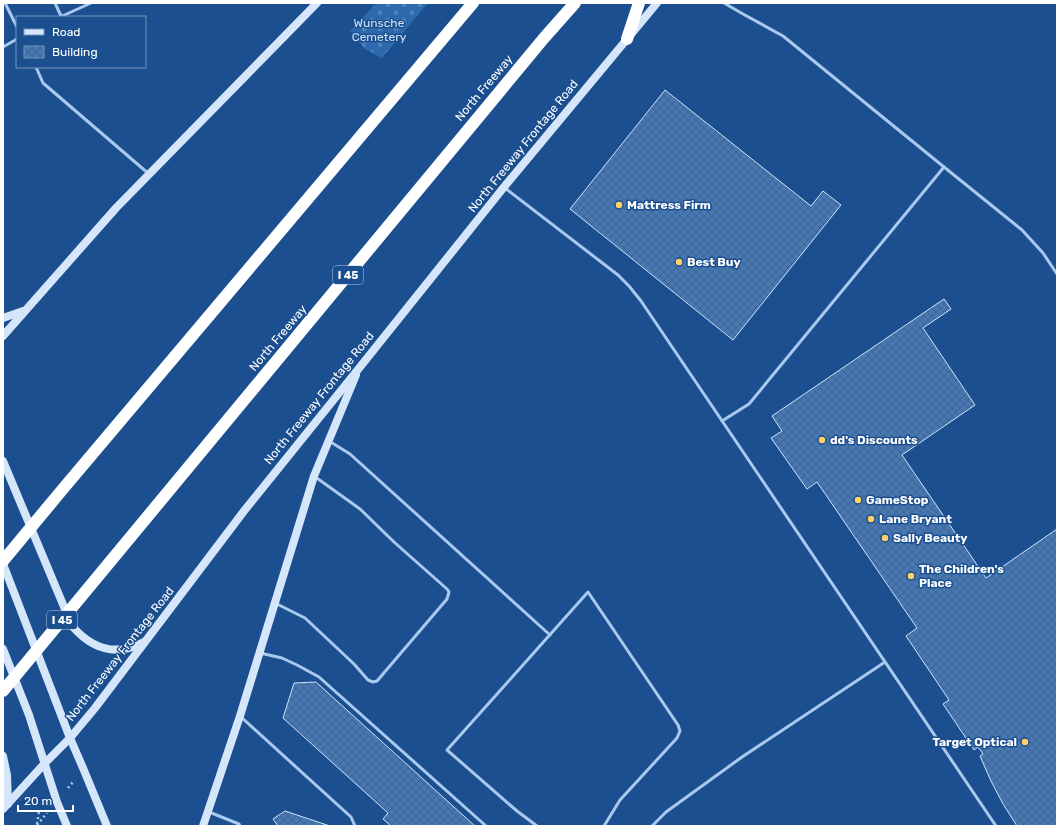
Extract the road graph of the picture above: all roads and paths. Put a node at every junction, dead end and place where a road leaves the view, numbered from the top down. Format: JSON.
{"nodes":[{"id":1,"x":5,"y":3,"type":"edge"},
{"id":2,"x":55,"y":3,"type":"edge"},
{"id":3,"x":91,"y":3,"type":"edge"},
{"id":4,"x":473,"y":3,"type":"edge"},
{"id":5,"x":575,"y":3,"type":"edge"},
{"id":6,"x":639,"y":3,"type":"edge"},
{"id":7,"x":657,"y":3,"type":"edge"},
{"id":8,"x":724,"y":3,"type":"edge"},
{"id":9,"x":312,"y":5,"type":"edge"},
{"id":10,"x":60,"y":16,"type":"edge"},
{"id":11,"x":62,"y":16,"type":"edge"},
{"id":12,"x":16,"y":25,"type":"edge"},
{"id":13,"x":626,"y":39,"type":"junction"},
{"id":14,"x":16,"y":40,"type":"edge"},
{"id":15,"x":3,"y":47,"type":"edge"},
{"id":16,"x":36,"y":68,"type":"edge"},
{"id":17,"x":944,"y":167,"type":"junction"},
{"id":18,"x":149,"y":174,"type":"junction"},
{"id":19,"x":504,"y":187,"type":"junction"},
{"id":20,"x":1057,"y":274,"type":"edge"},
{"id":21,"x":24,"y":311,"type":"junction"},
{"id":22,"x":3,"y":318,"type":"edge"},
{"id":23,"x":3,"y":336,"type":"edge"},
{"id":24,"x":360,"y":367,"type":"junction"},
{"id":25,"x":722,"y":421,"type":"junction"},
{"id":26,"x":329,"y":441,"type":"junction"},
{"id":27,"x":3,"y":461,"type":"edge"},
{"id":28,"x":314,"y":476,"type":"junction"},
{"id":29,"x":3,"y":562,"type":"edge"},
{"id":30,"x":275,"y":603,"type":"junction"},
{"id":31,"x":550,"y":635,"type":"junction"},
{"id":32,"x":147,"y":639,"type":"junction"},
{"id":33,"x":3,"y":649,"type":"edge"},
{"id":34,"x":260,"y":653,"type":"junction"},
{"id":35,"x":885,"y":662,"type":"junction"},
{"id":36,"x":3,"y":691,"type":"edge"},
{"id":37,"x":240,"y":716,"type":"junction"},
{"id":38,"x":70,"y":738,"type":"junction"},
{"id":39,"x":3,"y":756,"type":"edge"},
{"id":40,"x":45,"y":763,"type":"junction"},
{"id":41,"x":74,"y":782,"type":"dead end"},
{"id":42,"x":68,"y":788,"type":"dead end"},
{"id":43,"x":5,"y":806,"type":"edge"},
{"id":44,"x":39,"y":811,"type":"dead end"},
{"id":45,"x":48,"y":812,"type":"dead end"},
{"id":46,"x":208,"y":812,"type":"junction"},
{"id":47,"x":37,"y":826,"type":"edge"},
{"id":48,"x":67,"y":826,"type":"edge"},
{"id":49,"x":107,"y":826,"type":"edge"},
{"id":50,"x":203,"y":826,"type":"edge"},
{"id":51,"x":240,"y":826,"type":"edge"},
{"id":52,"x":355,"y":826,"type":"edge"},
{"id":53,"x":486,"y":826,"type":"edge"},
{"id":54,"x":537,"y":826,"type":"edge"},
{"id":55,"x":604,"y":826,"type":"edge"},
{"id":56,"x":652,"y":826,"type":"edge"},
{"id":57,"x":996,"y":826,"type":"edge"}],
"edges":[{"from":1,"to":12,"type":"lane"},
{"from":2,"to":10,"type":"lane"},
{"from":3,"to":11,"type":"lane"},
{"from":4,"to":29,"type":"highway"},
{"from":5,"to":36,"type":"highway","name":"North Freeway","number":"I 45"},
{"from":6,"to":13,"type":"highway"},
{"from":7,"to":13,"type":"main road","name":"North Freeway Frontage Road"},
{"from":8,"to":17,"type":"lane"},
{"from":9,"to":18,"type":"main road"},
{"from":13,"to":19,"type":"main road","name":"North Freeway Frontage Road"},
{"from":14,"to":15,"type":"lane"},
{"from":16,"to":18,"type":"lane"},
{"from":17,"to":20,"type":"lane"},
{"from":17,"to":25,"type":"lane"},
{"from":18,"to":21,"type":"main road"},
{"from":19,"to":24,"type":"main road","name":"North Freeway Frontage Road"},
{"from":19,"to":25,"type":"lane"},
{"from":21,"to":22,"type":"main road"},
{"from":21,"to":23,"type":"main road"},
{"from":24,"to":26,"type":"main road"},
{"from":24,"to":32,"type":"main road","name":"North Freeway Frontage Road"},
{"from":25,"to":35,"type":"lane"},
{"from":26,"to":28,"type":"main road"},
{"from":26,"to":31,"type":"lane"},
{"from":27,"to":32,"type":"main road"},
{"from":28,"to":30,"type":"main road"},
{"from":28,"to":30,"type":"lane"},
{"from":29,"to":38,"type":"main road"},
{"from":30,"to":34,"type":"main road"},
{"from":31,"to":54,"type":"lane"},
{"from":31,"to":55,"type":"lane"},
{"from":32,"to":38,"type":"main road","name":"North Freeway Frontage Road"},
{"from":33,"to":40,"type":"main road"},
{"from":34,"to":37,"type":"main road"},
{"from":34,"to":53,"type":"lane"},
{"from":35,"to":56,"type":"lane"},
{"from":35,"to":57,"type":"lane"},
{"from":37,"to":46,"type":"main road"},
{"from":37,"to":52,"type":"lane"},
{"from":38,"to":40,"type":"main road","name":"North Freeway Frontage Road"},
{"from":38,"to":49,"type":"main road"},
{"from":39,"to":43,"type":"main road"},
{"from":40,"to":43,"type":"main road","name":"North Freeway Frontage Road"},
{"from":40,"to":48,"type":"main road"},
{"from":41,"to":42,"type":"path"},
{"from":44,"to":47,"type":"path"},
{"from":45,"to":47,"type":"path"},
{"from":46,"to":50,"type":"main road"},
{"from":46,"to":51,"type":"lane"}]}
